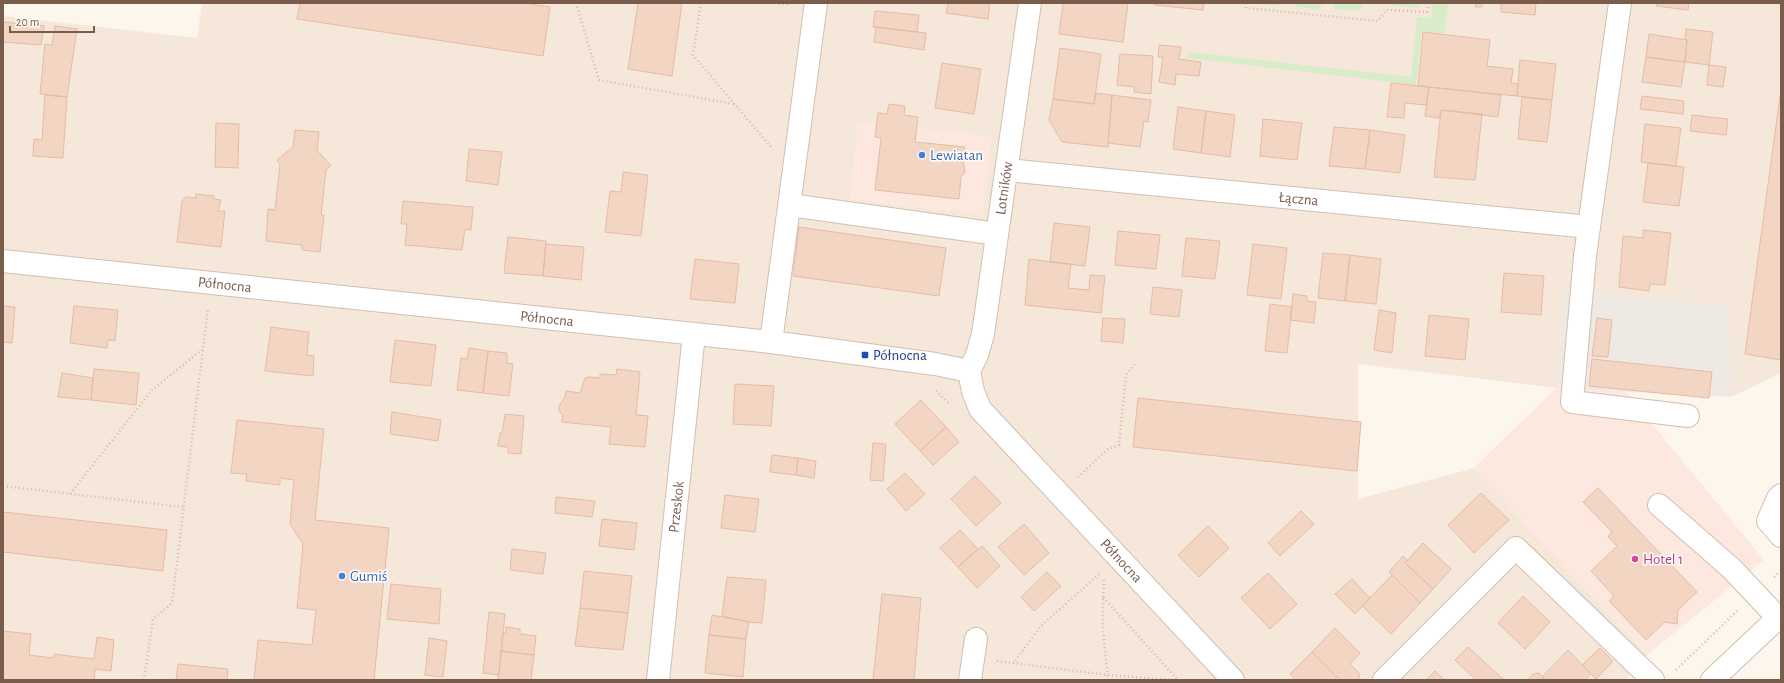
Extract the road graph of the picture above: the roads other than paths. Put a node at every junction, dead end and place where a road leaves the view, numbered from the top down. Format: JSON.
{"nodes":[{"id":1,"x":816,"y":3,"type":"edge"},
{"id":2,"x":1030,"y":3,"type":"edge"},
{"id":3,"x":1620,"y":3,"type":"edge"},
{"id":4,"x":1007,"y":170,"type":"junction"},
{"id":5,"x":790,"y":205,"type":"junction"},
{"id":6,"x":1589,"y":227,"type":"junction"},
{"id":7,"x":997,"y":234,"type":"junction"},
{"id":8,"x":3,"y":261,"type":"edge"},
{"id":9,"x":694,"y":334,"type":"junction"},
{"id":10,"x":771,"y":342,"type":"junction"},
{"id":11,"x":969,"y":371,"type":"junction"},
{"id":12,"x":1688,"y":416,"type":"dead end"},
{"id":13,"x":1781,"y":495,"type":"edge"},
{"id":14,"x":1659,"y":505,"type":"dead end"},
{"id":15,"x":1781,"y":536,"type":"edge"},
{"id":16,"x":1779,"y":617,"type":"edge"},
{"id":17,"x":975,"y":648,"type":"road end"},
{"id":18,"x":1662,"y":677,"type":"edge"},
{"id":19,"x":658,"y":680,"type":"edge"},
{"id":20,"x":970,"y":680,"type":"edge"},
{"id":21,"x":1233,"y":680,"type":"edge"},
{"id":22,"x":1384,"y":680,"type":"edge"},
{"id":23,"x":1712,"y":680,"type":"edge"}],
"edges":[{"from":1,"to":5,"type":"street"},
{"from":2,"to":4,"type":"street","name":"Lotników"},
{"from":3,"to":6,"type":"street"},
{"from":4,"to":6,"type":"street","name":"Łączna"},
{"from":4,"to":7,"type":"street","name":"Lotników"},
{"from":5,"to":7,"type":"street"},
{"from":5,"to":10,"type":"street"},
{"from":6,"to":12,"type":"street"},
{"from":7,"to":11,"type":"street","name":"Lotników"},
{"from":8,"to":9,"type":"street","name":"Północna"},
{"from":9,"to":10,"type":"street","name":"Północna"},
{"from":9,"to":19,"type":"street","name":"Przeskok"},
{"from":10,"to":11,"type":"street","name":"Północna"},
{"from":11,"to":21,"type":"street","name":"Północna"},
{"from":13,"to":15,"type":"street"},
{"from":14,"to":16,"type":"street"},
{"from":16,"to":23,"type":"street"},
{"from":17,"to":20,"type":"street"},
{"from":18,"to":22,"type":"street"}]}
